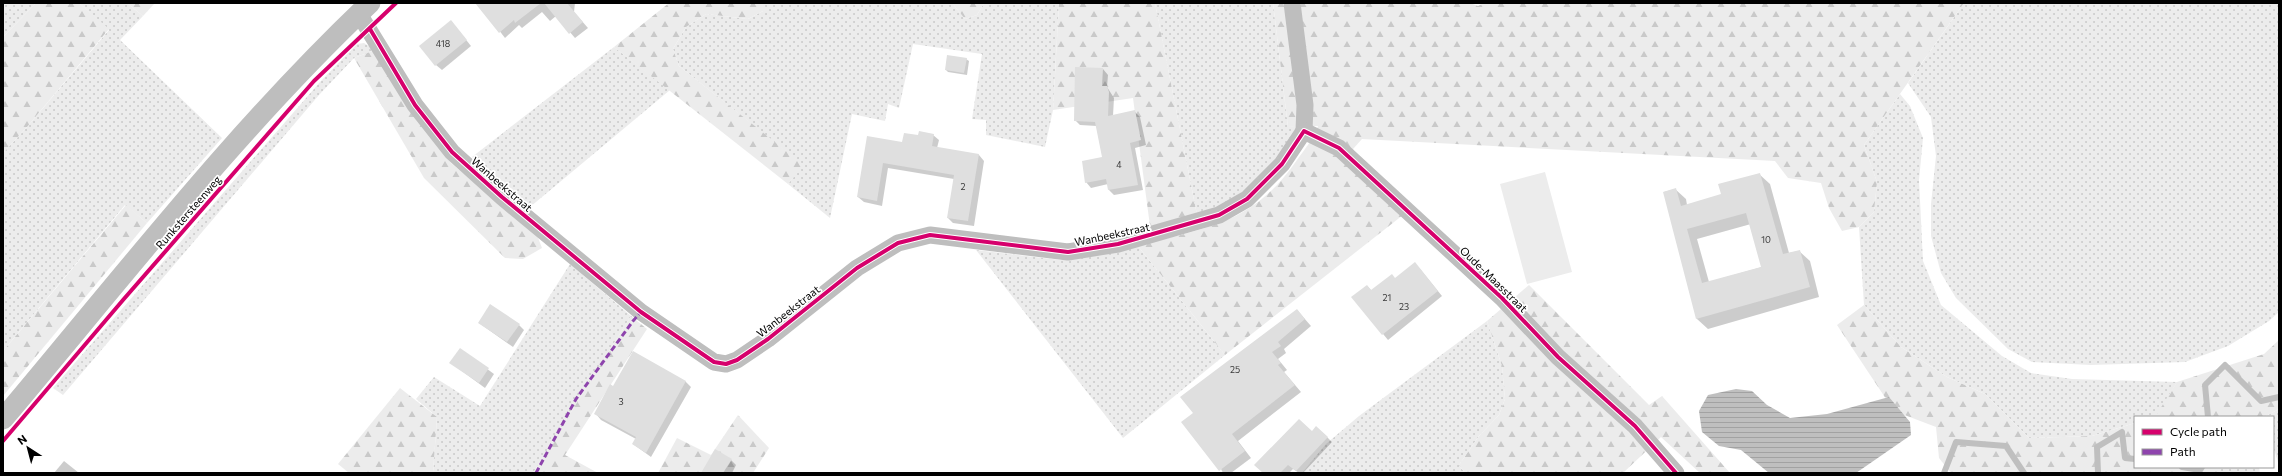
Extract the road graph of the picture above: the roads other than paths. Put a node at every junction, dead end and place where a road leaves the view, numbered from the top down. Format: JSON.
{"nodes":[{"id":1,"x":1292,"y":3,"type":"edge"},
{"id":2,"x":364,"y":8,"type":"edge"},
{"id":3,"x":1304,"y":131,"type":"junction"},
{"id":4,"x":3,"y":419,"type":"edge"},
{"id":5,"x":1676,"y":473,"type":"edge"}],
"edges":[{"from":1,"to":3,"type":"street"},
{"from":2,"to":3,"type":"street","name":"Wanbeekstraat"},
{"from":2,"to":4,"type":"street","name":"Runkstersteenweg"},
{"from":3,"to":5,"type":"street","name":"Oude-Maasstraat"}]}
